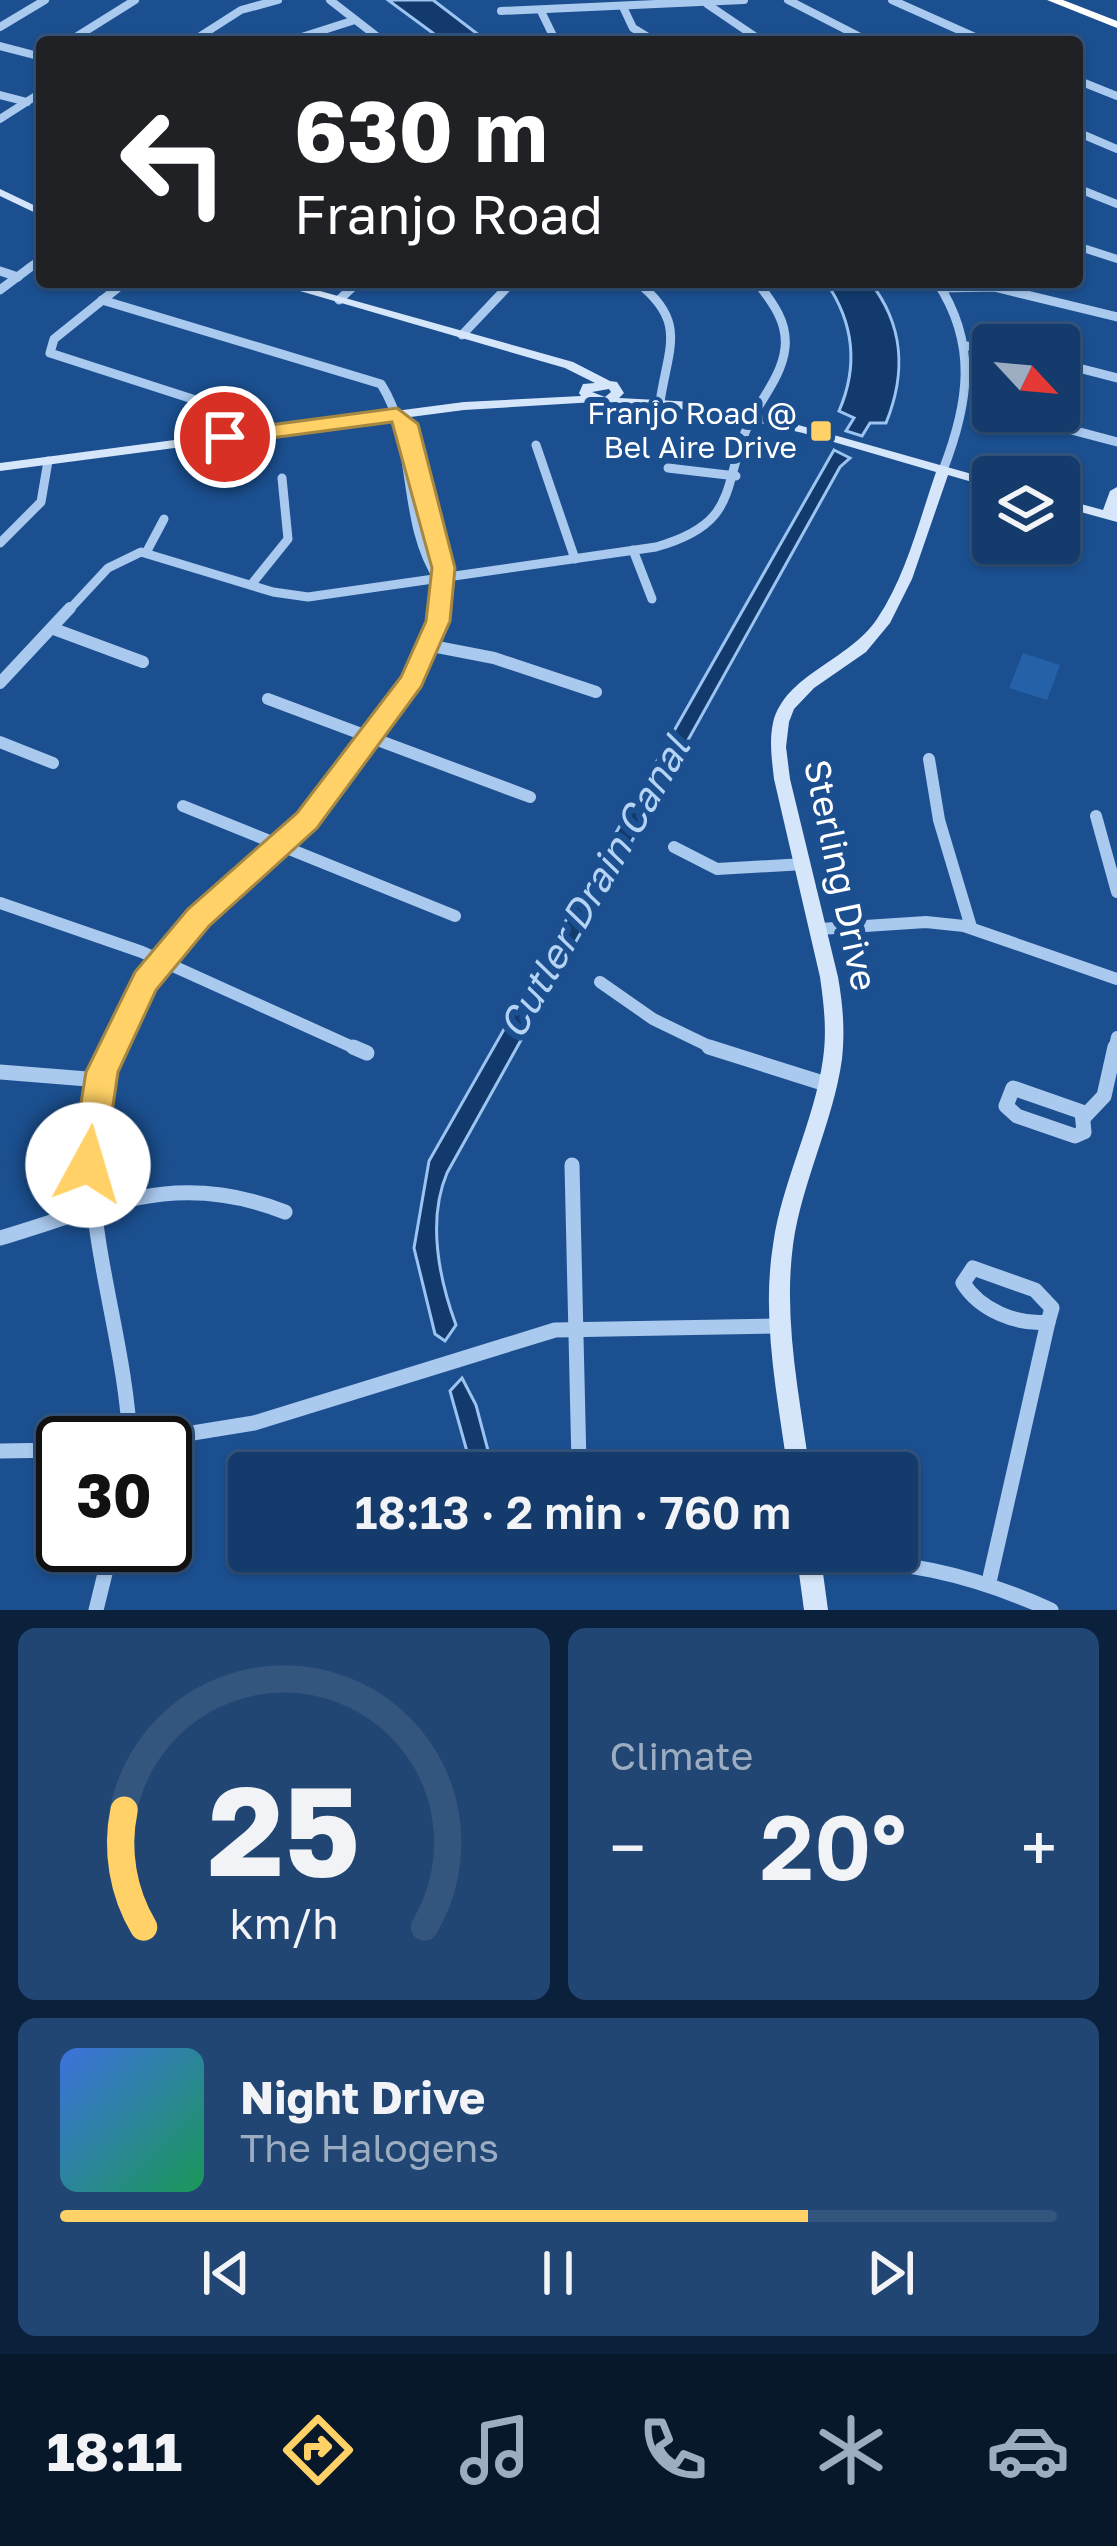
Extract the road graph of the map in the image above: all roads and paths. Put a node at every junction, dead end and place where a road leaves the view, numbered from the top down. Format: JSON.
{"nodes":[{"id":1,"x":45,"y":0,"type":"edge"},
{"id":2,"x":135,"y":0,"type":"edge"},
{"id":3,"x":278,"y":0,"type":"edge"},
{"id":4,"x":330,"y":0,"type":"edge"},
{"id":5,"x":745,"y":0,"type":"edge"},
{"id":6,"x":788,"y":0,"type":"edge"},
{"id":7,"x":892,"y":0,"type":"edge"},
{"id":8,"x":1053,"y":0,"type":"edge"},
{"id":9,"x":1077,"y":0,"type":"edge"},
{"id":10,"x":707,"y":4,"type":"junction"},
{"id":11,"x":624,"y":9,"type":"junction"},
{"id":12,"x":501,"y":11,"type":"dead end"},
{"id":13,"x":541,"y":11,"type":"junction"},
{"id":14,"x":355,"y":20,"type":"junction"},
{"id":15,"x":1117,"y":20,"type":"edge"},
{"id":16,"x":0,"y":27,"type":"edge"},
{"id":17,"x":78,"y":36,"type":"edge"},
{"id":18,"x":200,"y":36,"type":"edge"},
{"id":19,"x":305,"y":36,"type":"edge"},
{"id":20,"x":376,"y":36,"type":"edge"},
{"id":21,"x":553,"y":36,"type":"edge"},
{"id":22,"x":646,"y":36,"type":"edge"},
{"id":23,"x":751,"y":36,"type":"edge"},
{"id":24,"x":858,"y":36,"type":"edge"},
{"id":25,"x":973,"y":36,"type":"edge"},
{"id":26,"x":0,"y":46,"type":"edge"},
{"id":27,"x":36,"y":55,"type":"edge"},
{"id":28,"x":1083,"y":82,"type":"edge"},
{"id":29,"x":0,"y":95,"type":"edge"},
{"id":30,"x":36,"y":96,"type":"edge"},
{"id":31,"x":1117,"y":96,"type":"edge"},
{"id":32,"x":27,"y":102,"type":"junction"},
{"id":33,"x":0,"y":119,"type":"edge"},
{"id":34,"x":1083,"y":135,"type":"edge"},
{"id":35,"x":1117,"y":149,"type":"edge"},
{"id":36,"x":1083,"y":190,"type":"edge"},
{"id":37,"x":0,"y":192,"type":"edge"},
{"id":38,"x":1117,"y":204,"type":"edge"},
{"id":39,"x":36,"y":210,"type":"edge"},
{"id":40,"x":1083,"y":248,"type":"edge"},
{"id":41,"x":1117,"y":259,"type":"edge"},
{"id":42,"x":36,"y":263,"type":"edge"},
{"id":43,"x":0,"y":271,"type":"edge"},
{"id":44,"x":18,"y":277,"type":"junction"},
{"id":45,"x":118,"y":288,"type":"edge"},
{"id":46,"x":296,"y":288,"type":"edge"},
{"id":47,"x":352,"y":288,"type":"edge"},
{"id":48,"x":506,"y":288,"type":"edge"},
{"id":49,"x":644,"y":288,"type":"edge"},
{"id":50,"x":761,"y":288,"type":"edge"},
{"id":51,"x":941,"y":288,"type":"edge"},
{"id":52,"x":998,"y":288,"type":"edge"},
{"id":53,"x":0,"y":290,"type":"edge"},
{"id":54,"x":103,"y":300,"type":"junction"},
{"id":55,"x":339,"y":300,"type":"junction"},
{"id":56,"x":1117,"y":317,"type":"edge"},
{"id":57,"x":463,"y":335,"type":"junction"},
{"id":58,"x":966,"y":346,"type":"junction"},
{"id":59,"x":972,"y":346,"type":"edge"},
{"id":60,"x":972,"y":366,"type":"edge"},
{"id":61,"x":1080,"y":368,"type":"edge"},
{"id":62,"x":1117,"y":378,"type":"edge"},
{"id":63,"x":590,"y":385,"type":"junction"},
{"id":64,"x":612,"y":396,"type":"junction"},
{"id":65,"x":660,"y":402,"type":"junction"},
{"id":66,"x":397,"y":415,"type":"junction"},
{"id":67,"x":755,"y":418,"type":"junction"},
{"id":68,"x":972,"y":425,"type":"edge"},
{"id":69,"x":1079,"y":432,"type":"edge"},
{"id":70,"x":225,"y":437,"type":"junction"},
{"id":71,"x":1117,"y":442,"type":"edge"},
{"id":72,"x":536,"y":445,"type":"dead end"},
{"id":73,"x":48,"y":461,"type":"junction"},
{"id":74,"x":0,"y":467,"type":"edge"},
{"id":75,"x":668,"y":468,"type":"dead end"},
{"id":76,"x":943,"y":470,"type":"junction"},
{"id":77,"x":736,"y":476,"type":"junction"},
{"id":78,"x":282,"y":478,"type":"dead end"},
{"id":79,"x":972,"y":478,"type":"edge"},
{"id":80,"x":1117,"y":491,"type":"edge"},
{"id":81,"x":1080,"y":508,"type":"edge"},
{"id":82,"x":1112,"y":517,"type":"edge"},
{"id":83,"x":164,"y":519,"type":"dead end"},
{"id":84,"x":0,"y":543,"type":"edge"},
{"id":85,"x":633,"y":550,"type":"junction"},
{"id":86,"x":147,"y":551,"type":"junction"},
{"id":87,"x":575,"y":559,"type":"junction"},
{"id":88,"x":439,"y":580,"type":"junction"},
{"id":89,"x":250,"y":585,"type":"junction"},
{"id":90,"x":652,"y":599,"type":"dead end"},
{"id":91,"x":54,"y":628,"type":"junction"},
{"id":92,"x":432,"y":646,"type":"junction"},
{"id":93,"x":143,"y":662,"type":"dead end"},
{"id":94,"x":0,"y":683,"type":"edge"},
{"id":95,"x":596,"y":692,"type":"dead end"},
{"id":96,"x":268,"y":699,"type":"dead end"},
{"id":97,"x":369,"y":737,"type":"junction"},
{"id":98,"x":0,"y":742,"type":"edge"},
{"id":99,"x":929,"y":759,"type":"dead end"},
{"id":100,"x":53,"y":764,"type":"dead end"},
{"id":101,"x":530,"y":797,"type":"dead end"},
{"id":102,"x":183,"y":806,"type":"dead end"},
{"id":103,"x":1096,"y":816,"type":"dead end"},
{"id":104,"x":284,"y":847,"type":"junction"},
{"id":105,"x":674,"y":847,"type":"dead end"},
{"id":106,"x":804,"y":864,"type":"junction"},
{"id":107,"x":1117,"y":892,"type":"edge"},
{"id":108,"x":0,"y":903,"type":"edge"},
{"id":109,"x":455,"y":916,"type":"dead end"},
{"id":110,"x":971,"y":927,"type":"junction"},
{"id":111,"x":820,"y":928,"type":"junction"},
{"id":112,"x":161,"y":960,"type":"junction"},
{"id":113,"x":1117,"y":979,"type":"edge"},
{"id":114,"x":600,"y":982,"type":"dead end"},
{"id":115,"x":1117,"y":1037,"type":"edge"},
{"id":116,"x":367,"y":1053,"type":"dead end"},
{"id":117,"x":0,"y":1072,"type":"edge"},
{"id":118,"x":100,"y":1080,"type":"junction"},
{"id":119,"x":829,"y":1085,"type":"junction"},
{"id":120,"x":1085,"y":1116,"type":"junction"},
{"id":121,"x":572,"y":1165,"type":"dead end"},
{"id":122,"x":91,"y":1210,"type":"junction"},
{"id":123,"x":285,"y":1212,"type":"dead end"},
{"id":124,"x":0,"y":1238,"type":"edge"},
{"id":125,"x":1048,"y":1322,"type":"junction"},
{"id":126,"x":574,"y":1327,"type":"junction"},
{"id":127,"x":782,"y":1327,"type":"junction"},
{"id":128,"x":130,"y":1416,"type":"edge"},
{"id":129,"x":192,"y":1433,"type":"edge"},
{"id":130,"x":36,"y":1450,"type":"edge"},
{"id":131,"x":0,"y":1451,"type":"edge"},
{"id":132,"x":579,"y":1452,"type":"edge"},
{"id":133,"x":797,"y":1452,"type":"edge"},
{"id":134,"x":918,"y":1562,"type":"edge"},
{"id":135,"x":105,"y":1572,"type":"edge"},
{"id":136,"x":810,"y":1572,"type":"edge"},
{"id":137,"x":988,"y":1582,"type":"junction"},
{"id":138,"x":96,"y":1610,"type":"edge"},
{"id":139,"x":816,"y":1610,"type":"edge"},
{"id":140,"x":1051,"y":1610,"type":"edge"}],
"edges":[{"from":1,"to":16,"type":"street"},
{"from":2,"to":17,"type":"street"},
{"from":3,"to":18,"type":"street"},
{"from":4,"to":14,"type":"street"},
{"from":5,"to":10,"type":"street"},
{"from":6,"to":24,"type":"street"},
{"from":7,"to":25,"type":"street"},
{"from":8,"to":15,"type":"highway"},
{"from":9,"to":15,"type":"highway"},
{"from":10,"to":11,"type":"street"},
{"from":10,"to":23,"type":"street"},
{"from":11,"to":13,"type":"street"},
{"from":11,"to":22,"type":"street"},
{"from":12,"to":13,"type":"street"},
{"from":13,"to":21,"type":"street"},
{"from":14,"to":19,"type":"street"},
{"from":14,"to":20,"type":"street"},
{"from":26,"to":27,"type":"street"},
{"from":28,"to":31,"type":"street"},
{"from":29,"to":32,"type":"street"},
{"from":30,"to":32,"type":"street"},
{"from":32,"to":33,"type":"street"},
{"from":34,"to":35,"type":"street"},
{"from":36,"to":38,"type":"street"},
{"from":37,"to":39,"type":"street"},
{"from":40,"to":41,"type":"street"},
{"from":42,"to":44,"type":"street"},
{"from":43,"to":44,"type":"street"},
{"from":44,"to":53,"type":"street"},
{"from":45,"to":54,"type":"street"},
{"from":46,"to":55,"type":"street"},
{"from":47,"to":55,"type":"street"},
{"from":48,"to":57,"type":"street"},
{"from":49,"to":65,"type":"street"},
{"from":50,"to":67,"type":"street"},
{"from":51,"to":58,"type":"street","name":"Sterling Drive"},
{"from":52,"to":56,"type":"street"},
{"from":54,"to":66,"type":"street"},
{"from":54,"to":70,"type":"street"},
{"from":55,"to":57,"type":"street"},
{"from":57,"to":63,"type":"street"},
{"from":58,"to":59,"type":"street"},
{"from":58,"to":60,"type":"street","name":"Sterling Drive"},
{"from":61,"to":62,"type":"street"},
{"from":63,"to":64,"type":"street"},
{"from":63,"to":64,"type":"street"},
{"from":63,"to":66,"type":"street"},
{"from":64,"to":65,"type":"street"},
{"from":65,"to":67,"type":"street"},
{"from":66,"to":70,"type":"street"},
{"from":66,"to":88,"type":"street"},
{"from":67,"to":76,"type":"street"},
{"from":67,"to":77,"type":"street"},
{"from":68,"to":76,"type":"street","name":"Sterling Drive"},
{"from":69,"to":71,"type":"street"},
{"from":70,"to":73,"type":"street"},
{"from":72,"to":87,"type":"street"},
{"from":73,"to":74,"type":"street"},
{"from":73,"to":84,"type":"street"},
{"from":75,"to":77,"type":"street"},
{"from":76,"to":79,"type":"street"},
{"from":76,"to":106,"type":"street","name":"Sterling Drive"},
{"from":77,"to":85,"type":"street"},
{"from":78,"to":89,"type":"street"},
{"from":80,"to":82,"type":"street"},
{"from":81,"to":82,"type":"street"},
{"from":83,"to":86,"type":"street"},
{"from":85,"to":87,"type":"street"},
{"from":85,"to":90,"type":"street"},
{"from":86,"to":89,"type":"street"},
{"from":86,"to":91,"type":"street"},
{"from":87,"to":88,"type":"street"},
{"from":88,"to":89,"type":"street"},
{"from":88,"to":92,"type":"street"},
{"from":91,"to":93,"type":"street"},
{"from":91,"to":94,"type":"street"},
{"from":92,"to":95,"type":"street"},
{"from":92,"to":97,"type":"street"},
{"from":96,"to":97,"type":"street"},
{"from":97,"to":101,"type":"street"},
{"from":97,"to":104,"type":"street"},
{"from":98,"to":100,"type":"street"},
{"from":99,"to":110,"type":"street"},
{"from":102,"to":104,"type":"street"},
{"from":103,"to":107,"type":"street"},
{"from":104,"to":109,"type":"street"},
{"from":104,"to":112,"type":"street"},
{"from":105,"to":106,"type":"street"},
{"from":106,"to":111,"type":"street","name":"Sterling Drive"},
{"from":108,"to":112,"type":"street"},
{"from":110,"to":111,"type":"street"},
{"from":110,"to":113,"type":"street"},
{"from":111,"to":119,"type":"street","name":"Sterling Drive"},
{"from":112,"to":116,"type":"street"},
{"from":112,"to":118,"type":"street"},
{"from":114,"to":119,"type":"street"},
{"from":115,"to":120,"type":"street"},
{"from":117,"to":118,"type":"street"},
{"from":118,"to":122,"type":"street"},
{"from":119,"to":127,"type":"street","name":"Sterling Drive"},
{"from":120,"to":120,"type":"street"},
{"from":121,"to":126,"type":"street"},
{"from":122,"to":123,"type":"street"},
{"from":122,"to":124,"type":"street"},
{"from":122,"to":128,"type":"street"},
{"from":125,"to":125,"type":"street"},
{"from":125,"to":137,"type":"street"},
{"from":126,"to":127,"type":"street"},
{"from":126,"to":129,"type":"street"},
{"from":126,"to":132,"type":"street"},
{"from":127,"to":133,"type":"street","name":"Sterling Drive"},
{"from":130,"to":131,"type":"street"},
{"from":134,"to":137,"type":"street"},
{"from":135,"to":138,"type":"street"},
{"from":136,"to":139,"type":"street"},
{"from":137,"to":140,"type":"street"}]}
